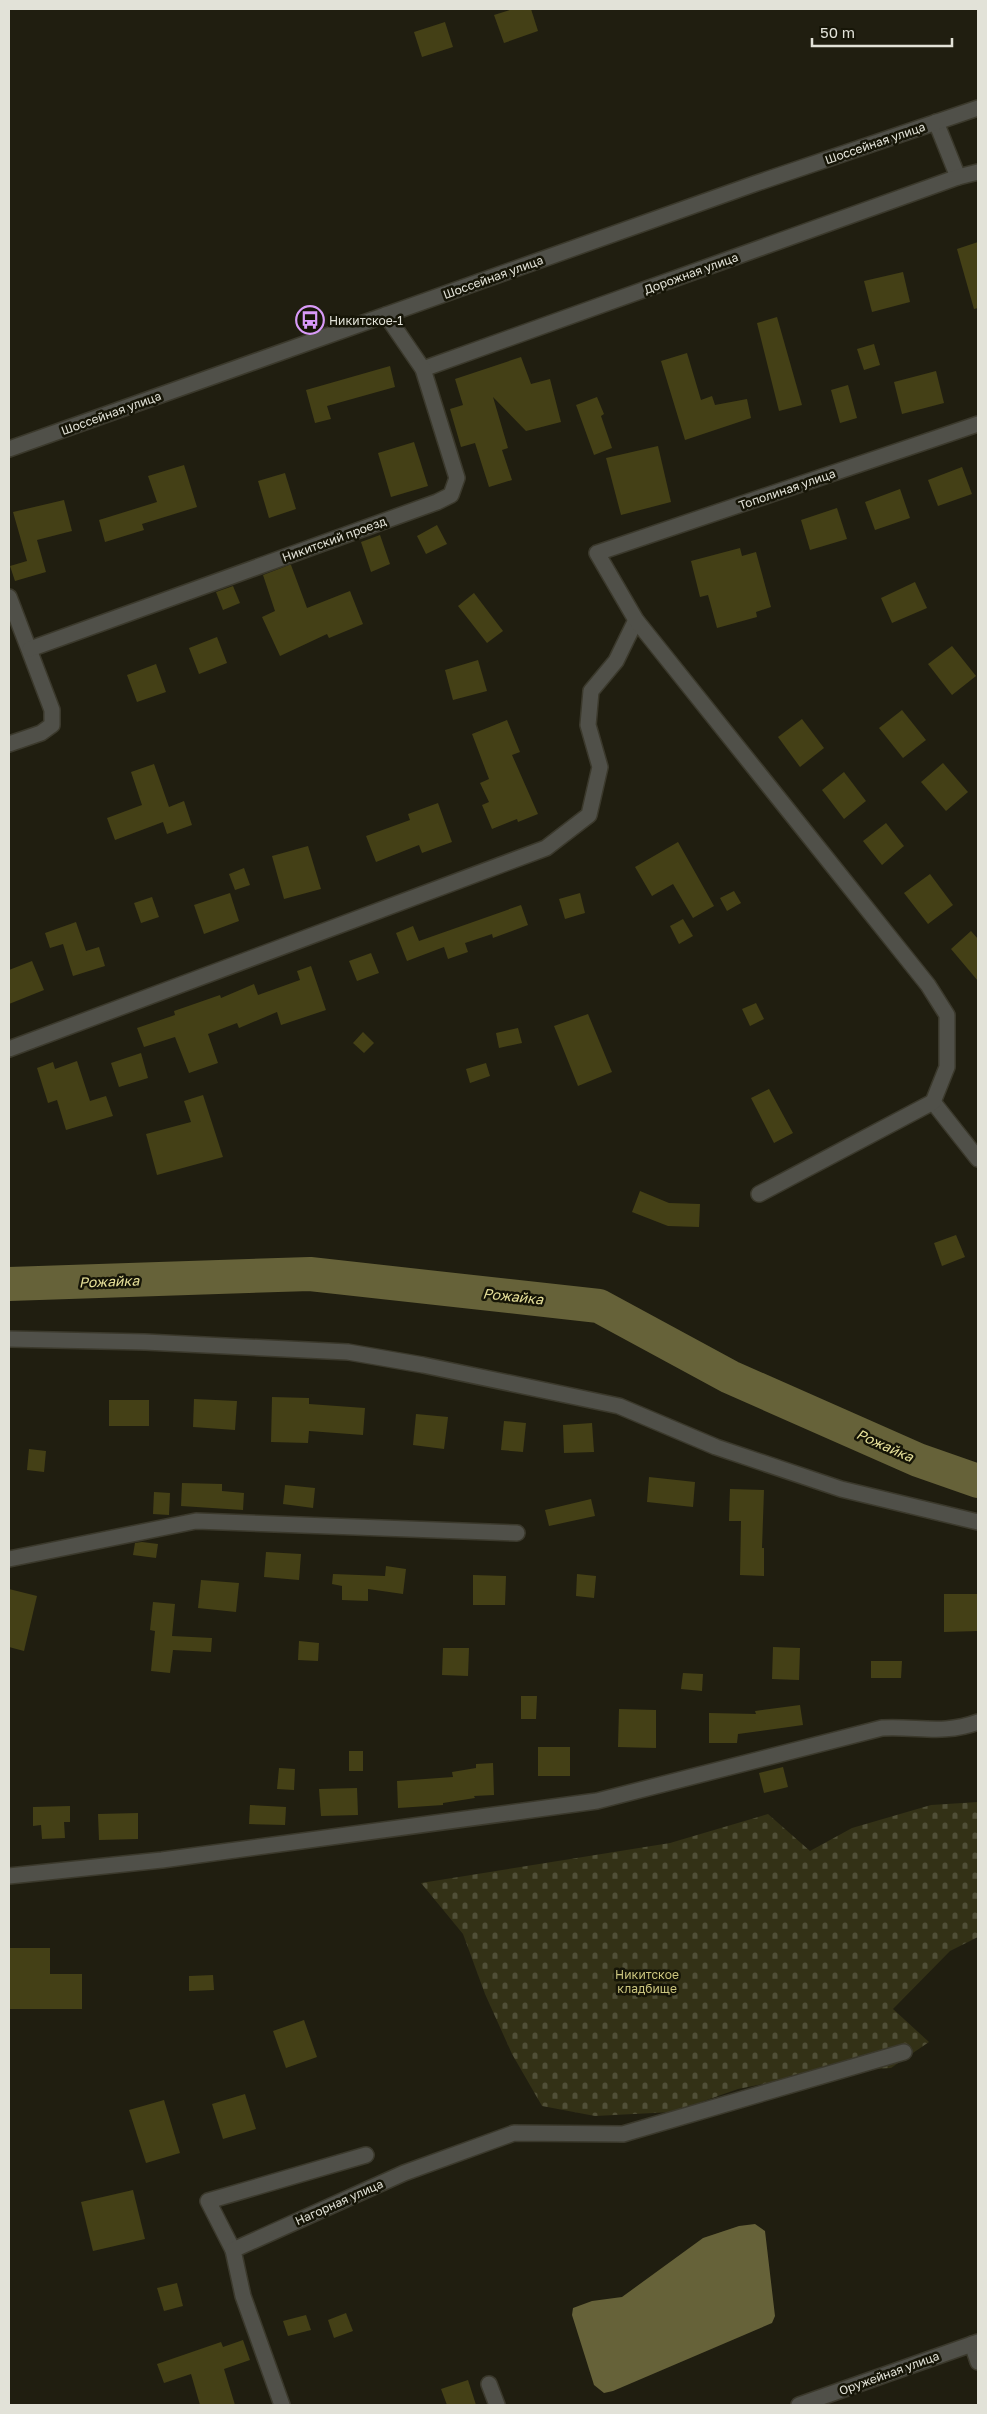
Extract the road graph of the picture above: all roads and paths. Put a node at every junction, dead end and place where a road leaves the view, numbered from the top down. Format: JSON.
{"nodes":[{"id":1,"x":978,"y":108,"type":"edge"},
{"id":2,"x":936,"y":122,"type":"junction"},
{"id":3,"x":978,"y":172,"type":"edge"},
{"id":4,"x":958,"y":177,"type":"junction"},
{"id":5,"x":386,"y":315,"type":"junction"},
{"id":6,"x":423,"y":369,"type":"junction"},
{"id":7,"x":978,"y":424,"type":"edge"},
{"id":8,"x":9,"y":449,"type":"edge"},
{"id":9,"x":9,"y":597,"type":"edge"},
{"id":10,"x":636,"y":620,"type":"junction"},
{"id":11,"x":30,"y":649,"type":"junction"},
{"id":12,"x":9,"y":744,"type":"edge"},
{"id":13,"x":9,"y":1049,"type":"edge"},
{"id":14,"x":933,"y":1102,"type":"junction"},
{"id":15,"x":978,"y":1159,"type":"edge"},
{"id":16,"x":759,"y":1194,"type":"dead end"},
{"id":17,"x":9,"y":1339,"type":"edge"},
{"id":18,"x":978,"y":1522,"type":"edge"},
{"id":19,"x":517,"y":1533,"type":"dead end"},
{"id":20,"x":9,"y":1558,"type":"edge"},
{"id":21,"x":978,"y":1722,"type":"edge"},
{"id":22,"x":9,"y":1876,"type":"edge"},
{"id":23,"x":904,"y":2052,"type":"dead end"},
{"id":24,"x":366,"y":2154,"type":"dead end"},
{"id":25,"x":233,"y":2250,"type":"junction"},
{"id":26,"x":975,"y":2343,"type":"edge"},
{"id":27,"x":978,"y":2362,"type":"edge"},
{"id":28,"x":488,"y":2384,"type":"dead end"},
{"id":29,"x":282,"y":2405,"type":"edge"},
{"id":30,"x":497,"y":2405,"type":"edge"},
{"id":31,"x":799,"y":2405,"type":"edge"}],
"edges":[{"from":1,"to":2,"type":"street","name":"Шоссейная улица"},
{"from":2,"to":4,"type":"street"},
{"from":2,"to":5,"type":"street","name":"Шоссейная улица"},
{"from":3,"to":4,"type":"street"},
{"from":4,"to":6,"type":"street","name":"Дорожная улица"},
{"from":5,"to":6,"type":"street","name":"Никитский проезд"},
{"from":5,"to":8,"type":"street","name":"Шоссейная улица"},
{"from":6,"to":11,"type":"street","name":"Никитский проезд"},
{"from":7,"to":10,"type":"street","name":"Тополиная улица"},
{"from":9,"to":11,"type":"street"},
{"from":10,"to":13,"type":"street"},
{"from":10,"to":14,"type":"street"},
{"from":11,"to":12,"type":"street"},
{"from":14,"to":15,"type":"street"},
{"from":14,"to":16,"type":"street"},
{"from":17,"to":18,"type":"street"},
{"from":19,"to":20,"type":"street"},
{"from":21,"to":22,"type":"street"},
{"from":23,"to":25,"type":"street","name":"Нагорная улица"},
{"from":24,"to":25,"type":"street"},
{"from":25,"to":29,"type":"street"},
{"from":26,"to":27,"type":"street"},
{"from":26,"to":31,"type":"street","name":"Оружейная улица"},
{"from":28,"to":30,"type":"street"}]}
